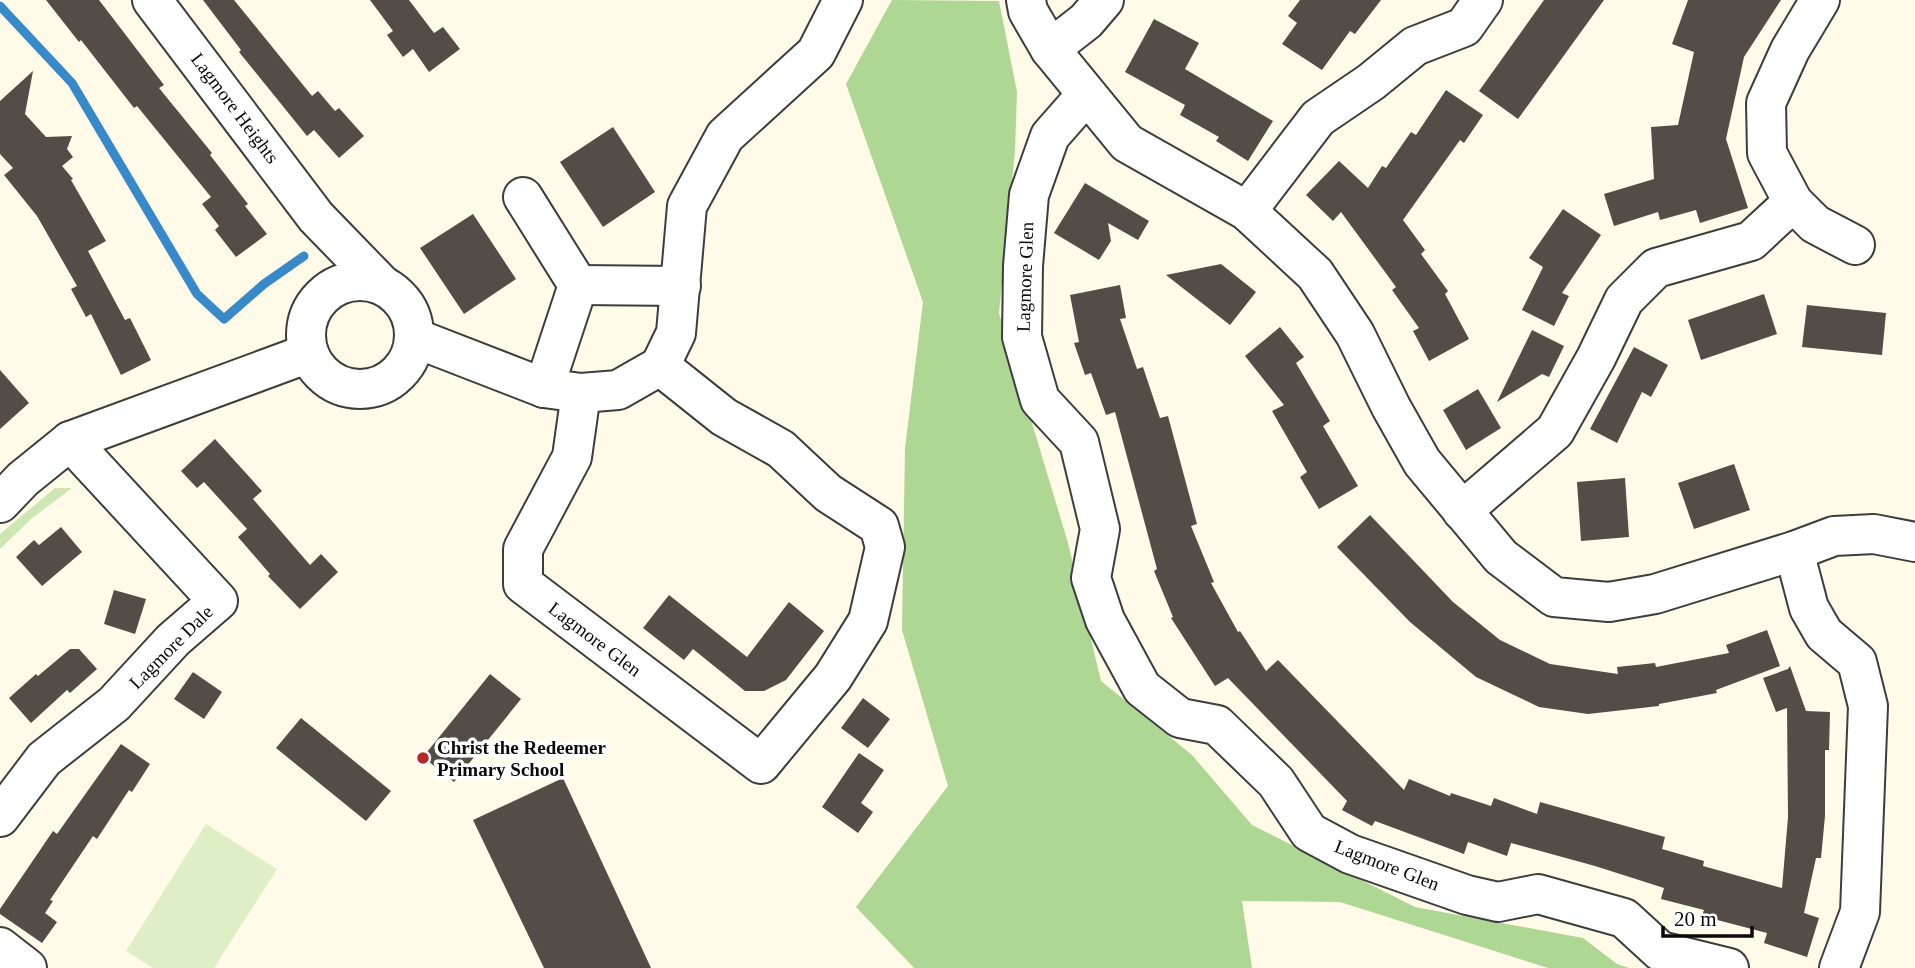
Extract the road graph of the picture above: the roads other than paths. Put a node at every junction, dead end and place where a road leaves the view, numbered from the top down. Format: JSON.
{"nodes":[{"id":1,"x":152,"y":0,"type":"edge"},
{"id":2,"x":843,"y":0,"type":"edge"},
{"id":3,"x":1026,"y":0,"type":"edge"},
{"id":4,"x":1104,"y":0,"type":"edge"},
{"id":5,"x":1482,"y":0,"type":"edge"},
{"id":6,"x":1820,"y":0,"type":"edge"},
{"id":7,"x":1050,"y":50,"type":"junction"},
{"id":8,"x":1086,"y":95,"type":"junction"},
{"id":9,"x":523,"y":197,"type":"dead end"},
{"id":10,"x":1793,"y":202,"type":"junction"},
{"id":11,"x":1247,"y":211,"type":"junction"},
{"id":12,"x":316,"y":216,"type":"junction"},
{"id":13,"x":1855,"y":244,"type":"dead end"},
{"id":14,"x":382,"y":285,"type":"junction"},
{"id":15,"x":578,"y":285,"type":"junction"},
{"id":16,"x":681,"y":286,"type":"junction"},
{"id":17,"x":335,"y":287,"type":"junction"},
{"id":18,"x":415,"y":338,"type":"junction"},
{"id":19,"x":309,"y":353,"type":"junction"},
{"id":20,"x":660,"y":366,"type":"junction"},
{"id":21,"x":562,"y":391,"type":"junction"},
{"id":22,"x":70,"y":441,"type":"junction"},
{"id":23,"x":0,"y":503,"type":"edge"},
{"id":24,"x":1462,"y":511,"type":"junction"},
{"id":25,"x":1915,"y":542,"type":"edge"},
{"id":26,"x":1794,"y":551,"type":"junction"},
{"id":27,"x":0,"y":817,"type":"edge"},
{"id":28,"x":0,"y":947,"type":"edge"},
{"id":29,"x":27,"y":968,"type":"edge"},
{"id":30,"x":1729,"y":968,"type":"edge"},
{"id":31,"x":1839,"y":968,"type":"edge"}],
"edges":[{"from":1,"to":12,"type":"street","name":"Lagmore Heights"},
{"from":2,"to":16,"type":"street"},
{"from":3,"to":7,"type":"street"},
{"from":4,"to":7,"type":"street"},
{"from":5,"to":11,"type":"street"},
{"from":6,"to":10,"type":"street"},
{"from":7,"to":8,"type":"street"},
{"from":8,"to":11,"type":"street"},
{"from":8,"to":30,"type":"street","name":"Lagmore Glen"},
{"from":9,"to":15,"type":"street"},
{"from":10,"to":13,"type":"street"},
{"from":10,"to":24,"type":"street"},
{"from":11,"to":24,"type":"street"},
{"from":12,"to":14,"type":"street","name":"Lagmore Heights"},
{"from":12,"to":17,"type":"street","name":"Lagmore Heights"},
{"from":14,"to":17,"type":"street"},
{"from":14,"to":18,"type":"street"},
{"from":15,"to":16,"type":"street"},
{"from":15,"to":21,"type":"street","name":"Lagmore Glen"},
{"from":16,"to":20,"type":"street"},
{"from":17,"to":19,"type":"street"},
{"from":18,"to":19,"type":"street"},
{"from":18,"to":21,"type":"street"},
{"from":19,"to":22,"type":"street"},
{"from":20,"to":21,"type":"street"},
{"from":20,"to":21,"type":"street","name":"Lagmore Glen"},
{"from":22,"to":23,"type":"street"},
{"from":22,"to":27,"type":"street","name":"Lagmore Dale"},
{"from":24,"to":26,"type":"street"},
{"from":25,"to":26,"type":"street"},
{"from":26,"to":31,"type":"street"},
{"from":28,"to":29,"type":"street"}]}
